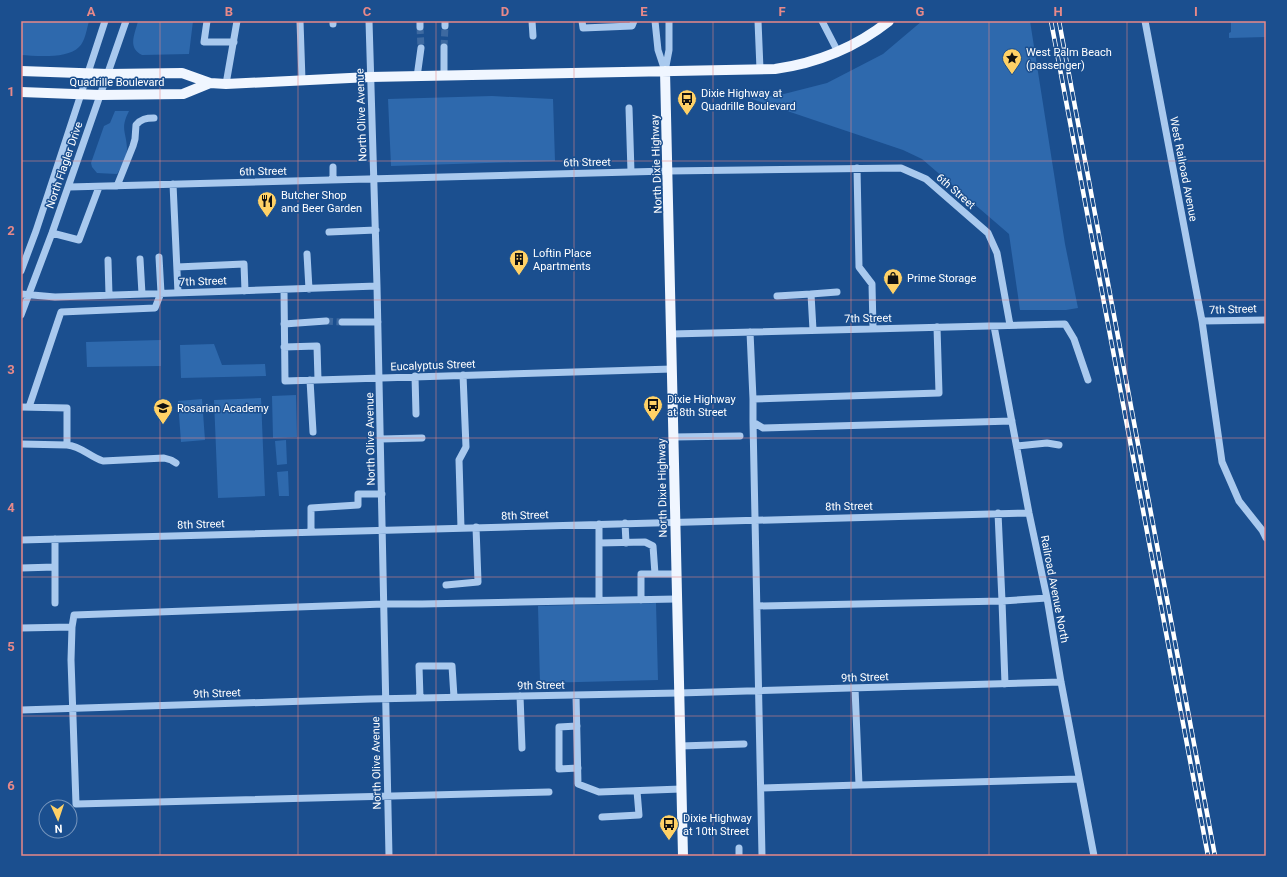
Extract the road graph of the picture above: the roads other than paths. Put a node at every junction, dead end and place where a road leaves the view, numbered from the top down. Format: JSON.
{"nodes":[{"id":1,"x":104,"y":21,"type":"edge"},
{"id":2,"x":126,"y":21,"type":"edge"},
{"id":3,"x":207,"y":21,"type":"edge"},
{"id":4,"x":237,"y":21,"type":"edge"},
{"id":5,"x":300,"y":21,"type":"edge"},
{"id":6,"x":369,"y":21,"type":"edge"},
{"id":7,"x":532,"y":21,"type":"edge"},
{"id":8,"x":582,"y":21,"type":"edge"},
{"id":9,"x":634,"y":21,"type":"edge"},
{"id":10,"x":655,"y":21,"type":"edge"},
{"id":11,"x":669,"y":21,"type":"edge"},
{"id":12,"x":758,"y":21,"type":"edge"},
{"id":13,"x":822,"y":21,"type":"edge"},
{"id":14,"x":889,"y":21,"type":"edge"},
{"id":15,"x":1145,"y":21,"type":"edge"},
{"id":16,"x":532,"y":36,"type":"dead end"},
{"id":17,"x":234,"y":42,"type":"junction"},
{"id":18,"x":444,"y":47,"type":"tunnel mouth"},
{"id":19,"x":421,"y":48,"type":"tunnel mouth"},
{"id":20,"x":838,"y":52,"type":"junction"},
{"id":21,"x":760,"y":69,"type":"junction"},
{"id":22,"x":21,"y":70,"type":"edge"},
{"id":23,"x":665,"y":71,"type":"junction"},
{"id":24,"x":88,"y":73,"type":"junction"},
{"id":25,"x":108,"y":74,"type":"junction"},
{"id":26,"x":444,"y":76,"type":"junction"},
{"id":27,"x":417,"y":77,"type":"junction"},
{"id":28,"x":370,"y":78,"type":"junction"},
{"id":29,"x":302,"y":80,"type":"junction"},
{"id":30,"x":210,"y":83,"type":"junction"},
{"id":31,"x":226,"y":84,"type":"junction"},
{"id":32,"x":21,"y":92,"type":"edge"},
{"id":33,"x":81,"y":94,"type":"junction"},
{"id":34,"x":100,"y":96,"type":"junction"},
{"id":35,"x":629,"y":108,"type":"dead end"},
{"id":36,"x":154,"y":118,"type":"dead end"},
{"id":37,"x":333,"y":167,"type":"dead end"},
{"id":38,"x":857,"y":168,"type":"junction"},
{"id":39,"x":668,"y":171,"type":"junction"},
{"id":40,"x":631,"y":172,"type":"junction"},
{"id":41,"x":374,"y":179,"type":"junction"},
{"id":42,"x":333,"y":180,"type":"junction"},
{"id":43,"x":173,"y":184,"type":"junction"},
{"id":44,"x":117,"y":186,"type":"junction"},
{"id":45,"x":69,"y":187,"type":"junction"},
{"id":46,"x":100,"y":187,"type":"junction"},
{"id":47,"x":376,"y":230,"type":"junction"},
{"id":48,"x":329,"y":232,"type":"dead end"},
{"id":49,"x":52,"y":234,"type":"junction"},
{"id":50,"x":307,"y":254,"type":"dead end"},
{"id":51,"x":159,"y":257,"type":"dead end"},
{"id":52,"x":140,"y":259,"type":"dead end"},
{"id":53,"x":108,"y":260,"type":"dead end"},
{"id":54,"x":177,"y":266,"type":"junction"},
{"id":55,"x":21,"y":271,"type":"edge"},
{"id":56,"x":377,"y":286,"type":"junction"},
{"id":57,"x":308,"y":289,"type":"junction"},
{"id":58,"x":284,"y":290,"type":"junction"},
{"id":59,"x":245,"y":291,"type":"junction"},
{"id":60,"x":837,"y":292,"type":"dead end"},
{"id":61,"x":161,"y":293,"type":"junction"},
{"id":62,"x":178,"y":293,"type":"junction"},
{"id":63,"x":21,"y":294,"type":"edge"},
{"id":64,"x":142,"y":294,"type":"junction"},
{"id":65,"x":811,"y":294,"type":"junction"},
{"id":66,"x":29,"y":295,"type":"junction"},
{"id":67,"x":109,"y":295,"type":"junction"},
{"id":68,"x":777,"y":296,"type":"dead end"},
{"id":69,"x":21,"y":315,"type":"edge"},
{"id":70,"x":1266,"y":320,"type":"edge"},
{"id":71,"x":326,"y":321,"type":"tunnel mouth"},
{"id":72,"x":1202,"y":321,"type":"junction"},
{"id":73,"x":342,"y":322,"type":"tunnel mouth"},
{"id":74,"x":378,"y":322,"type":"junction"},
{"id":75,"x":284,"y":324,"type":"junction"},
{"id":76,"x":1010,"y":325,"type":"junction"},
{"id":77,"x":994,"y":326,"type":"junction"},
{"id":78,"x":937,"y":327,"type":"junction"},
{"id":79,"x":873,"y":329,"type":"junction"},
{"id":80,"x":813,"y":330,"type":"junction"},
{"id":81,"x":750,"y":332,"type":"junction"},
{"id":82,"x":671,"y":334,"type":"junction"},
{"id":83,"x":284,"y":347,"type":"junction"},
{"id":84,"x":672,"y":369,"type":"junction"},
{"id":85,"x":463,"y":375,"type":"junction"},
{"id":86,"x":415,"y":376,"type":"junction"},
{"id":87,"x":379,"y":377,"type":"junction"},
{"id":88,"x":314,"y":380,"type":"junction"},
{"id":89,"x":1088,"y":380,"type":"dead end"},
{"id":90,"x":753,"y":399,"type":"junction"},
{"id":91,"x":21,"y":407,"type":"edge"},
{"id":92,"x":29,"y":407,"type":"junction"},
{"id":93,"x":416,"y":414,"type":"dead end"},
{"id":94,"x":1012,"y":421,"type":"junction"},
{"id":95,"x":753,"y":422,"type":"junction"},
{"id":96,"x":313,"y":432,"type":"dead end"},
{"id":97,"x":740,"y":436,"type":"dead end"},
{"id":98,"x":422,"y":438,"type":"dead end"},
{"id":99,"x":673,"y":438,"type":"junction"},
{"id":100,"x":381,"y":440,"type":"junction"},
{"id":101,"x":21,"y":444,"type":"edge"},
{"id":102,"x":67,"y":445,"type":"junction"},
{"id":103,"x":1059,"y":445,"type":"dead end"},
{"id":104,"x":1017,"y":446,"type":"junction"},
{"id":105,"x":176,"y":463,"type":"dead end"},
{"id":106,"x":382,"y":494,"type":"junction"},
{"id":107,"x":1029,"y":512,"type":"junction"},
{"id":108,"x":998,"y":513,"type":"junction"},
{"id":109,"x":755,"y":520,"type":"junction"},
{"id":110,"x":675,"y":522,"type":"junction"},
{"id":111,"x":625,"y":523,"type":"junction"},
{"id":112,"x":599,"y":524,"type":"junction"},
{"id":113,"x":476,"y":527,"type":"junction"},
{"id":114,"x":461,"y":528,"type":"junction"},
{"id":115,"x":383,"y":530,"type":"junction"},
{"id":116,"x":311,"y":532,"type":"junction"},
{"id":117,"x":1266,"y":538,"type":"edge"},
{"id":118,"x":55,"y":539,"type":"junction"},
{"id":119,"x":21,"y":540,"type":"edge"},
{"id":120,"x":626,"y":542,"type":"junction"},
{"id":121,"x":599,"y":543,"type":"junction"},
{"id":122,"x":55,"y":567,"type":"junction"},
{"id":123,"x":21,"y":568,"type":"edge"},
{"id":124,"x":655,"y":574,"type":"junction"},
{"id":125,"x":676,"y":574,"type":"junction"},
{"id":126,"x":446,"y":584,"type":"dead end"},
{"id":127,"x":1047,"y":598,"type":"junction"},
{"id":128,"x":676,"y":599,"type":"junction"},
{"id":129,"x":600,"y":600,"type":"junction"},
{"id":130,"x":641,"y":600,"type":"junction"},
{"id":131,"x":1002,"y":601,"type":"junction"},
{"id":132,"x":54,"y":603,"type":"dead end"},
{"id":133,"x":384,"y":604,"type":"junction"},
{"id":134,"x":757,"y":606,"type":"junction"},
{"id":135,"x":72,"y":627,"type":"junction"},
{"id":136,"x":21,"y":628,"type":"edge"},
{"id":137,"x":1061,"y":682,"type":"junction"},
{"id":138,"x":1005,"y":684,"type":"junction"},
{"id":139,"x":855,"y":688,"type":"junction"},
{"id":140,"x":759,"y":691,"type":"junction"},
{"id":141,"x":679,"y":693,"type":"junction"},
{"id":142,"x":576,"y":695,"type":"junction"},
{"id":143,"x":520,"y":696,"type":"junction"},
{"id":144,"x":454,"y":697,"type":"junction"},
{"id":145,"x":386,"y":698,"type":"junction"},
{"id":146,"x":420,"y":698,"type":"junction"},
{"id":147,"x":73,"y":708,"type":"junction"},
{"id":148,"x":21,"y":710,"type":"edge"},
{"id":149,"x":577,"y":726,"type":"junction"},
{"id":150,"x":744,"y":744,"type":"dead end"},
{"id":151,"x":680,"y":746,"type":"junction"},
{"id":152,"x":522,"y":748,"type":"dead end"},
{"id":153,"x":578,"y":768,"type":"junction"},
{"id":154,"x":1079,"y":778,"type":"junction"},
{"id":155,"x":858,"y":785,"type":"junction"},
{"id":156,"x":762,"y":788,"type":"junction"},
{"id":157,"x":681,"y":789,"type":"junction"},
{"id":158,"x":637,"y":791,"type":"junction"},
{"id":159,"x":549,"y":792,"type":"dead end"},
{"id":160,"x":388,"y":796,"type":"junction"},
{"id":161,"x":602,"y":817,"type":"dead end"},
{"id":162,"x":389,"y":856,"type":"edge"},
{"id":163,"x":683,"y":856,"type":"edge"},
{"id":164,"x":762,"y":856,"type":"edge"},
{"id":165,"x":1094,"y":856,"type":"edge"}],
"edges":[{"from":1,"to":24,"type":"street","name":"North Flagler Drive"},
{"from":2,"to":25,"type":"street","name":"North Flagler Drive"},
{"from":3,"to":17,"type":"street"},
{"from":4,"to":17,"type":"street"},
{"from":5,"to":29,"type":"street"},
{"from":6,"to":28,"type":"street","name":"North Olive Avenue"},
{"from":7,"to":16,"type":"street"},
{"from":8,"to":9,"type":"street"},
{"from":10,"to":23,"type":"street","name":"North Dixie Highway"},
{"from":11,"to":23,"type":"street","name":"North Dixie Highway"},
{"from":12,"to":21,"type":"street"},
{"from":13,"to":20,"type":"street"},
{"from":14,"to":20,"type":"main road"},
{"from":15,"to":72,"type":"street","name":"West Railroad Avenue"},
{"from":17,"to":31,"type":"street"},
{"from":18,"to":26,"type":"street"},
{"from":19,"to":27,"type":"street"},
{"from":20,"to":21,"type":"main road"},
{"from":21,"to":23,"type":"main road"},
{"from":22,"to":24,"type":"main road","name":"Quadrille Boulevard"},
{"from":23,"to":26,"type":"main road"},
{"from":23,"to":39,"type":"main road","name":"North Dixie Highway"},
{"from":24,"to":25,"type":"main road","name":"Quadrille Boulevard"},
{"from":24,"to":33,"type":"street","name":"North Flagler Drive"},
{"from":25,"to":30,"type":"main road","name":"Quadrille Boulevard"},
{"from":25,"to":34,"type":"street","name":"North Flagler Drive"},
{"from":26,"to":27,"type":"main road"},
{"from":27,"to":28,"type":"main road"},
{"from":28,"to":29,"type":"main road"},
{"from":28,"to":41,"type":"street","name":"North Olive Avenue"},
{"from":29,"to":31,"type":"main road"},
{"from":30,"to":31,"type":"main road"},
{"from":30,"to":34,"type":"main road","name":"Quadrille Boulevard"},
{"from":32,"to":33,"type":"main road","name":"Quadrille Boulevard"},
{"from":33,"to":34,"type":"main road","name":"Quadrille Boulevard"},
{"from":33,"to":55,"type":"street","name":"North Flagler Drive"},
{"from":34,"to":45,"type":"street","name":"North Flagler Drive"},
{"from":35,"to":40,"type":"street"},
{"from":36,"to":44,"type":"street"},
{"from":37,"to":42,"type":"street"},
{"from":38,"to":39,"type":"street","name":"6th Street"},
{"from":38,"to":76,"type":"street","name":"6th Street"},
{"from":38,"to":79,"type":"street"},
{"from":39,"to":40,"type":"street","name":"6th Street"},
{"from":39,"to":82,"type":"main road","name":"North Dixie Highway"},
{"from":40,"to":41,"type":"street","name":"6th Street"},
{"from":41,"to":42,"type":"street","name":"6th Street"},
{"from":41,"to":47,"type":"street","name":"North Olive Avenue"},
{"from":42,"to":43,"type":"street","name":"6th Street"},
{"from":43,"to":44,"type":"street","name":"6th Street"},
{"from":43,"to":54,"type":"street"},
{"from":44,"to":46,"type":"street","name":"6th Street"},
{"from":45,"to":46,"type":"street","name":"6th Street"},
{"from":45,"to":49,"type":"street","name":"North Flagler Drive"},
{"from":46,"to":49,"type":"street"},
{"from":47,"to":48,"type":"street"},
{"from":47,"to":56,"type":"street","name":"North Olive Avenue"},
{"from":49,"to":66,"type":"street","name":"North Flagler Drive"},
{"from":50,"to":57,"type":"street"},
{"from":51,"to":61,"type":"street"},
{"from":52,"to":64,"type":"street"},
{"from":53,"to":67,"type":"street"},
{"from":54,"to":59,"type":"street"},
{"from":54,"to":62,"type":"street"},
{"from":56,"to":57,"type":"street","name":"7th Street"},
{"from":56,"to":74,"type":"street","name":"North Olive Avenue"},
{"from":57,"to":58,"type":"street","name":"7th Street"},
{"from":58,"to":59,"type":"street","name":"7th Street"},
{"from":58,"to":75,"type":"street","name":"Eucalyptus Street"},
{"from":59,"to":62,"type":"street","name":"7th Street"},
{"from":60,"to":65,"type":"street"},
{"from":61,"to":62,"type":"street","name":"7th Street"},
{"from":61,"to":64,"type":"street","name":"7th Street"},
{"from":61,"to":92,"type":"street"},
{"from":63,"to":66,"type":"street","name":"7th Street"},
{"from":64,"to":67,"type":"street","name":"7th Street"},
{"from":65,"to":68,"type":"street"},
{"from":65,"to":80,"type":"street"},
{"from":66,"to":67,"type":"street","name":"7th Street"},
{"from":66,"to":69,"type":"street","name":"North Flagler Drive"},
{"from":70,"to":72,"type":"street","name":"7th Street"},
{"from":71,"to":75,"type":"street"},
{"from":72,"to":117,"type":"street","name":"West Railroad Avenue"},
{"from":73,"to":74,"type":"street"},
{"from":74,"to":87,"type":"street","name":"North Olive Avenue"},
{"from":75,"to":83,"type":"street","name":"Eucalyptus Street"},
{"from":76,"to":77,"type":"street","name":"7th Street"},
{"from":76,"to":89,"type":"street","name":"7th Street"},
{"from":77,"to":78,"type":"street","name":"7th Street"},
{"from":77,"to":94,"type":"street","name":"Railroad Avenue North"},
{"from":78,"to":79,"type":"street","name":"7th Street"},
{"from":78,"to":90,"type":"street"},
{"from":79,"to":80,"type":"street","name":"7th Street"},
{"from":80,"to":81,"type":"street","name":"7th Street"},
{"from":81,"to":82,"type":"street","name":"7th Street"},
{"from":81,"to":90,"type":"street"},
{"from":82,"to":84,"type":"main road","name":"North Dixie Highway"},
{"from":83,"to":88,"type":"street","name":"Eucalyptus Street"},
{"from":83,"to":88,"type":"street"},
{"from":84,"to":85,"type":"street","name":"Eucalyptus Street"},
{"from":84,"to":99,"type":"main road","name":"North Dixie Highway"},
{"from":85,"to":86,"type":"street","name":"Eucalyptus Street"},
{"from":85,"to":114,"type":"street"},
{"from":86,"to":87,"type":"street","name":"Eucalyptus Street"},
{"from":86,"to":93,"type":"street"},
{"from":87,"to":88,"type":"street","name":"Eucalyptus Street"},
{"from":87,"to":100,"type":"street","name":"North Olive Avenue"},
{"from":88,"to":96,"type":"street"},
{"from":90,"to":95,"type":"street"},
{"from":91,"to":92,"type":"street"},
{"from":92,"to":102,"type":"street"},
{"from":94,"to":95,"type":"street"},
{"from":94,"to":104,"type":"street","name":"Railroad Avenue North"},
{"from":95,"to":109,"type":"street"},
{"from":97,"to":99,"type":"street"},
{"from":98,"to":100,"type":"street"},
{"from":99,"to":110,"type":"main road","name":"North Dixie Highway"},
{"from":100,"to":106,"type":"street","name":"North Olive Avenue"},
{"from":101,"to":102,"type":"street"},
{"from":102,"to":105,"type":"street"},
{"from":103,"to":104,"type":"street"},
{"from":104,"to":107,"type":"street","name":"Railroad Avenue North"},
{"from":106,"to":115,"type":"street","name":"North Olive Avenue"},
{"from":106,"to":116,"type":"street"},
{"from":107,"to":108,"type":"street","name":"8th Street"},
{"from":107,"to":127,"type":"street","name":"Railroad Avenue North"},
{"from":108,"to":109,"type":"street","name":"8th Street"},
{"from":108,"to":131,"type":"street"},
{"from":109,"to":110,"type":"street","name":"8th Street"},
{"from":109,"to":134,"type":"street"},
{"from":110,"to":111,"type":"street","name":"8th Street"},
{"from":110,"to":125,"type":"main road","name":"North Dixie Highway"},
{"from":111,"to":112,"type":"street","name":"8th Street"},
{"from":111,"to":120,"type":"street"},
{"from":112,"to":113,"type":"street","name":"8th Street"},
{"from":112,"to":121,"type":"street"},
{"from":113,"to":114,"type":"street","name":"8th Street"},
{"from":113,"to":126,"type":"street"},
{"from":114,"to":115,"type":"street","name":"8th Street"},
{"from":115,"to":116,"type":"street","name":"8th Street"},
{"from":115,"to":133,"type":"street","name":"North Olive Avenue"},
{"from":116,"to":118,"type":"street","name":"8th Street"},
{"from":118,"to":119,"type":"street","name":"8th Street"},
{"from":118,"to":122,"type":"street"},
{"from":120,"to":121,"type":"street"},
{"from":120,"to":124,"type":"street"},
{"from":121,"to":129,"type":"street"},
{"from":122,"to":123,"type":"street"},
{"from":122,"to":132,"type":"street"},
{"from":124,"to":125,"type":"street"},
{"from":124,"to":130,"type":"street"},
{"from":125,"to":128,"type":"main road","name":"North Dixie Highway"},
{"from":127,"to":131,"type":"street"},
{"from":127,"to":137,"type":"street","name":"Railroad Avenue North"},
{"from":128,"to":130,"type":"street"},
{"from":128,"to":141,"type":"main road","name":"North Dixie Highway"},
{"from":129,"to":130,"type":"street"},
{"from":129,"to":133,"type":"street"},
{"from":131,"to":134,"type":"street"},
{"from":131,"to":138,"type":"street"},
{"from":133,"to":135,"type":"street"},
{"from":133,"to":145,"type":"street","name":"North Olive Avenue"},
{"from":134,"to":140,"type":"street"},
{"from":135,"to":136,"type":"street"},
{"from":135,"to":147,"type":"street"},
{"from":137,"to":138,"type":"street","name":"9th Street"},
{"from":137,"to":154,"type":"street","name":"Railroad Avenue North"},
{"from":138,"to":139,"type":"street","name":"9th Street"},
{"from":139,"to":140,"type":"street","name":"9th Street"},
{"from":139,"to":155,"type":"street"},
{"from":140,"to":141,"type":"street","name":"9th Street"},
{"from":140,"to":156,"type":"street"},
{"from":141,"to":142,"type":"street","name":"9th Street"},
{"from":141,"to":151,"type":"main road","name":"North Dixie Highway"},
{"from":142,"to":143,"type":"street","name":"9th Street"},
{"from":142,"to":149,"type":"street"},
{"from":143,"to":144,"type":"street","name":"9th Street"},
{"from":143,"to":152,"type":"street"},
{"from":144,"to":146,"type":"street","name":"9th Street"},
{"from":144,"to":146,"type":"street"},
{"from":145,"to":146,"type":"street","name":"9th Street"},
{"from":145,"to":147,"type":"street","name":"9th Street"},
{"from":145,"to":160,"type":"street","name":"North Olive Avenue"},
{"from":147,"to":148,"type":"street","name":"9th Street"},
{"from":147,"to":160,"type":"street"},
{"from":149,"to":153,"type":"street"},
{"from":149,"to":153,"type":"street"},
{"from":150,"to":151,"type":"street"},
{"from":151,"to":157,"type":"main road","name":"North Dixie Highway"},
{"from":153,"to":158,"type":"street"},
{"from":154,"to":155,"type":"street"},
{"from":154,"to":165,"type":"street","name":"Railroad Avenue North"},
{"from":155,"to":156,"type":"street"},
{"from":156,"to":164,"type":"street"},
{"from":157,"to":158,"type":"street"},
{"from":157,"to":163,"type":"main road","name":"North Dixie Highway"},
{"from":158,"to":161,"type":"street"},
{"from":159,"to":160,"type":"street"},
{"from":160,"to":162,"type":"street","name":"North Olive Avenue"}]}
